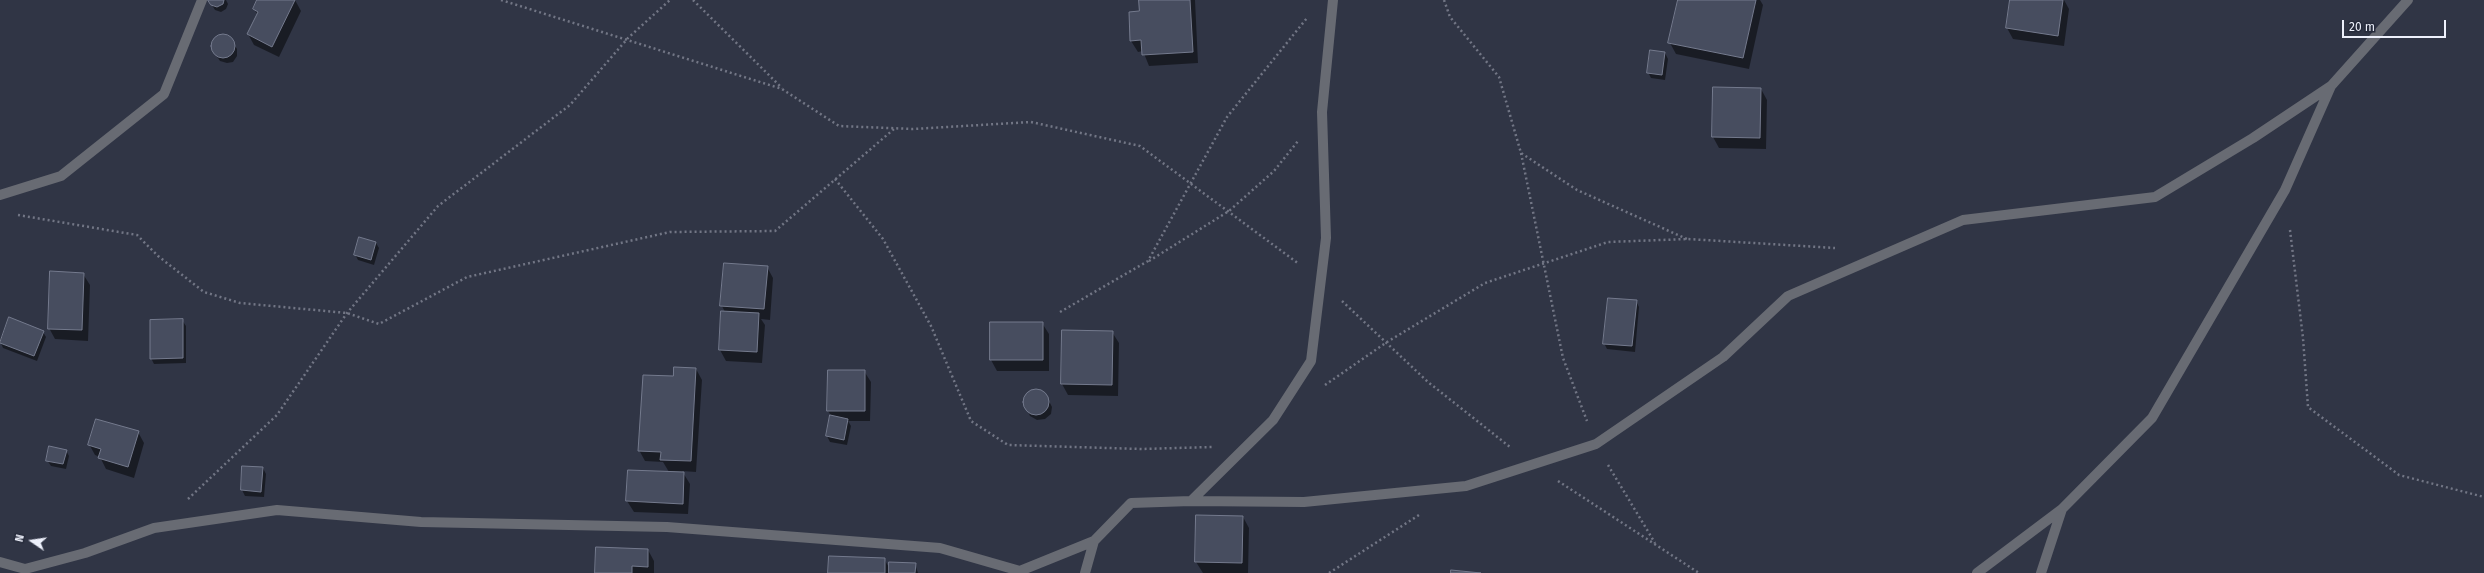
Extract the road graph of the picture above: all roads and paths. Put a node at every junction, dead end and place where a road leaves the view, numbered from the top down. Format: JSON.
{"nodes":[{"id":1,"x":202,"y":0,"type":"edge"},
{"id":2,"x":501,"y":0,"type":"edge"},
{"id":3,"x":670,"y":0,"type":"edge"},
{"id":4,"x":693,"y":0,"type":"edge"},
{"id":5,"x":1333,"y":0,"type":"edge"},
{"id":6,"x":1444,"y":0,"type":"edge"},
{"id":7,"x":2408,"y":0,"type":"edge"},
{"id":8,"x":1311,"y":12,"type":"dead end"},
{"id":9,"x":628,"y":38,"type":"junction"},
{"id":10,"x":2331,"y":86,"type":"junction"},
{"id":11,"x":782,"y":88,"type":"junction"},
{"id":12,"x":1322,"y":112,"type":"junction"},
{"id":13,"x":895,"y":128,"type":"junction"},
{"id":14,"x":1522,"y":153,"type":"junction"},
{"id":15,"x":835,"y":179,"type":"junction"},
{"id":16,"x":1190,"y":182,"type":"junction"},
{"id":17,"x":0,"y":195,"type":"edge"},
{"id":18,"x":1229,"y":211,"type":"junction"},
{"id":19,"x":15,"y":215,"type":"dead end"},
{"id":20,"x":2290,"y":229,"type":"dead end"},
{"id":21,"x":1688,"y":239,"type":"junction"},
{"id":22,"x":1843,"y":249,"type":"dead end"},
{"id":23,"x":1148,"y":261,"type":"junction"},
{"id":24,"x":1545,"y":264,"type":"junction"},
{"id":25,"x":1321,"y":281,"type":"junction"},
{"id":26,"x":1060,"y":312,"type":"dead end"},
{"id":27,"x":347,"y":313,"type":"junction"},
{"id":28,"x":1387,"y":342,"type":"junction"},
{"id":29,"x":1324,"y":386,"type":"dead end"},
{"id":30,"x":1596,"y":444,"type":"junction"},
{"id":31,"x":1246,"y":446,"type":"junction"},
{"id":32,"x":1533,"y":465,"type":"junction"},
{"id":33,"x":2484,"y":496,"type":"edge"},
{"id":34,"x":1191,"y":501,"type":"junction"},
{"id":35,"x":2062,"y":509,"type":"junction"},
{"id":36,"x":1420,"y":515,"type":"dead end"},
{"id":37,"x":154,"y":528,"type":"junction"},
{"id":38,"x":1094,"y":541,"type":"junction"},
{"id":39,"x":1657,"y":545,"type":"junction"},
{"id":40,"x":0,"y":562,"type":"edge"},
{"id":41,"x":1085,"y":573,"type":"edge"},
{"id":42,"x":1329,"y":573,"type":"edge"},
{"id":43,"x":1698,"y":573,"type":"edge"},
{"id":44,"x":1977,"y":573,"type":"edge"},
{"id":45,"x":2041,"y":573,"type":"edge"}],
"edges":[{"from":1,"to":17,"type":"street"},
{"from":2,"to":9,"type":"path"},
{"from":3,"to":9,"type":"path"},
{"from":4,"to":11,"type":"path"},
{"from":5,"to":12,"type":"street"},
{"from":6,"to":14,"type":"path"},
{"from":7,"to":10,"type":"street"},
{"from":8,"to":16,"type":"path"},
{"from":9,"to":11,"type":"path"},
{"from":9,"to":27,"type":"path"},
{"from":10,"to":30,"type":"street"},
{"from":10,"to":35,"type":"street"},
{"from":11,"to":13,"type":"path"},
{"from":12,"to":18,"type":"path"},
{"from":12,"to":25,"type":"street"},
{"from":13,"to":15,"type":"path"},
{"from":13,"to":16,"type":"path"},
{"from":14,"to":21,"type":"path"},
{"from":14,"to":24,"type":"path"},
{"from":15,"to":27,"type":"path"},
{"from":15,"to":31,"type":"path"},
{"from":16,"to":18,"type":"path"},
{"from":16,"to":23,"type":"path"},
{"from":18,"to":23,"type":"path"},
{"from":18,"to":25,"type":"path"},
{"from":19,"to":27,"type":"path"},
{"from":20,"to":33,"type":"path"},
{"from":21,"to":22,"type":"path"},
{"from":21,"to":24,"type":"path"},
{"from":23,"to":26,"type":"path"},
{"from":24,"to":28,"type":"path"},
{"from":24,"to":30,"type":"path"},
{"from":25,"to":28,"type":"path"},
{"from":25,"to":31,"type":"street"},
{"from":27,"to":37,"type":"path"},
{"from":28,"to":29,"type":"path"},
{"from":28,"to":32,"type":"path"},
{"from":30,"to":32,"type":"street"},
{"from":30,"to":39,"type":"path"},
{"from":31,"to":34,"type":"street"},
{"from":32,"to":34,"type":"street"},
{"from":32,"to":39,"type":"path"},
{"from":34,"to":38,"type":"street"},
{"from":35,"to":44,"type":"street"},
{"from":35,"to":45,"type":"street"},
{"from":36,"to":42,"type":"path"},
{"from":37,"to":38,"type":"street"},
{"from":37,"to":40,"type":"street"},
{"from":38,"to":41,"type":"street"},
{"from":39,"to":43,"type":"path"}]}
